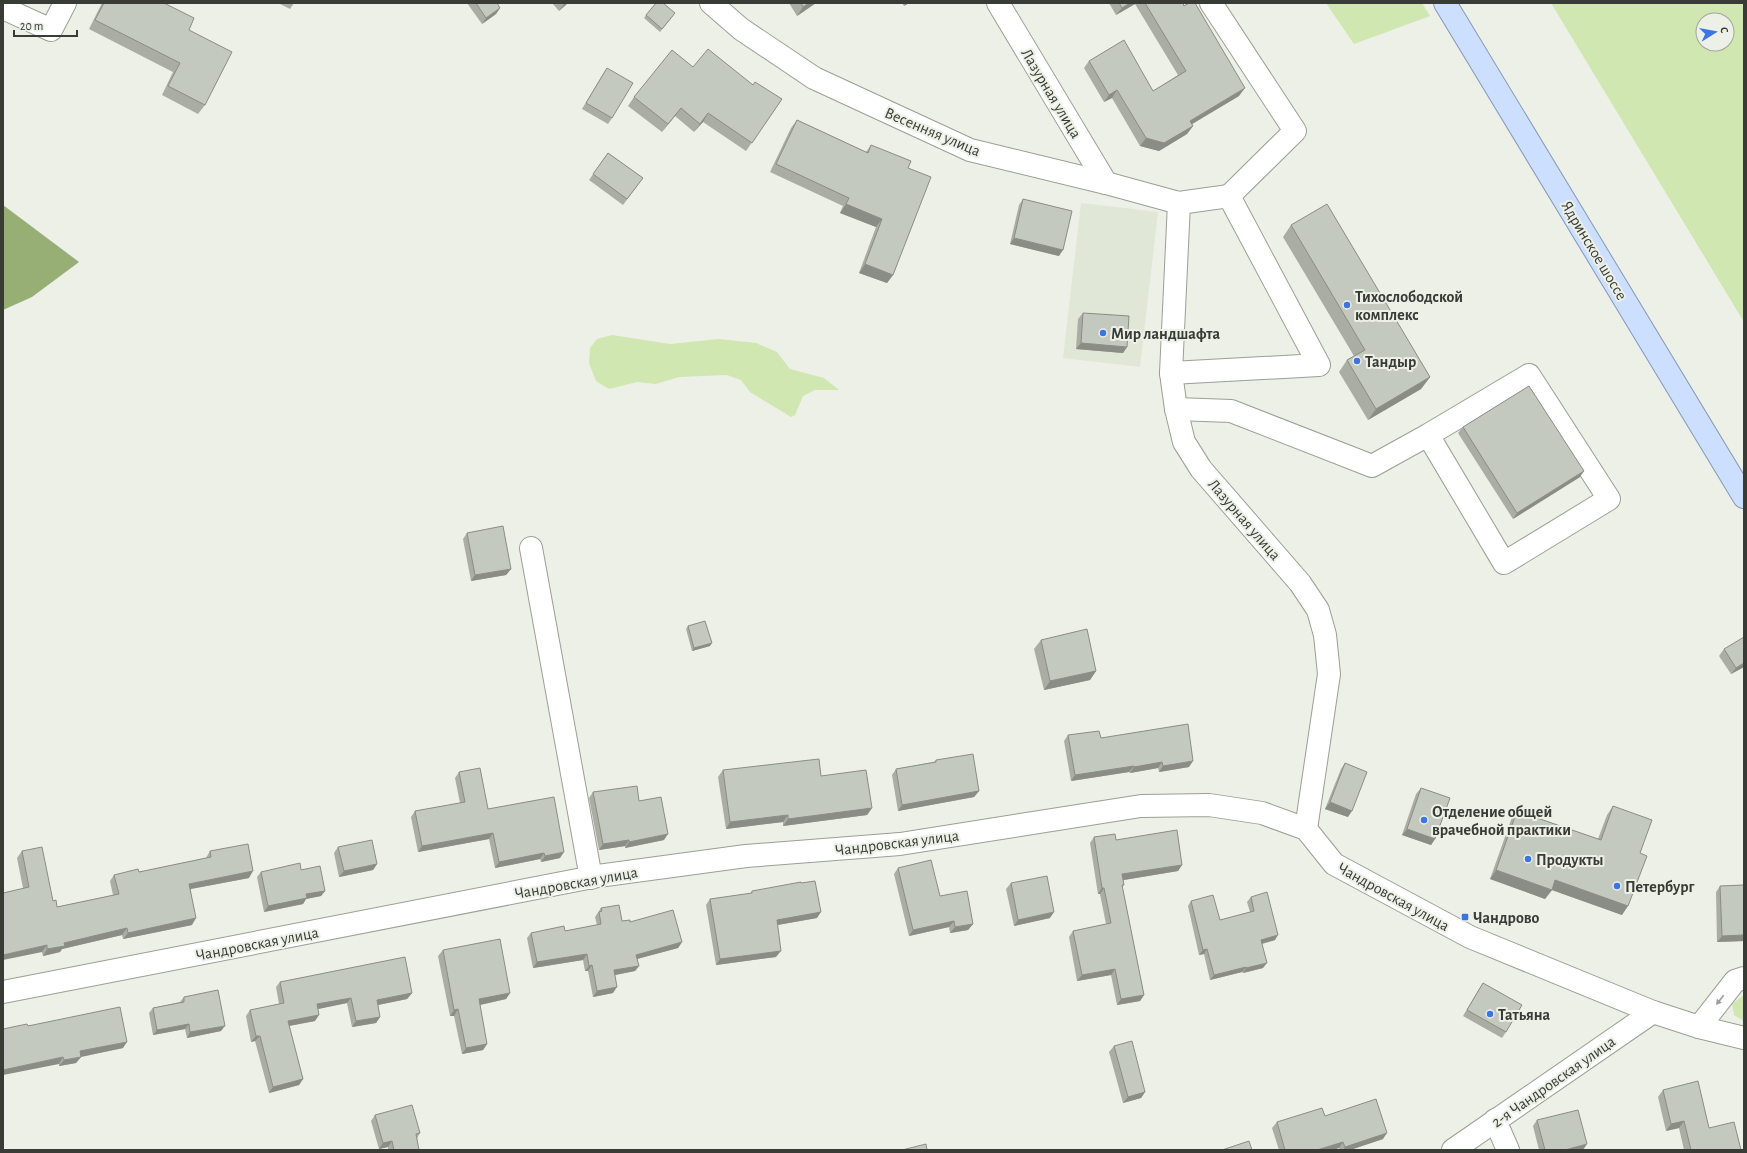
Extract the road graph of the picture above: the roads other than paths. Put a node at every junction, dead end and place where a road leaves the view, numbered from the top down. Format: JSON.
{"nodes":[{"id":1,"x":65,"y":3,"type":"edge"},
{"id":2,"x":711,"y":3,"type":"edge"},
{"id":3,"x":998,"y":3,"type":"edge"},
{"id":4,"x":1211,"y":3,"type":"edge"},
{"id":5,"x":1444,"y":3,"type":"edge"},
{"id":6,"x":3,"y":8,"type":"edge"},
{"id":7,"x":1106,"y":183,"type":"junction"},
{"id":8,"x":1229,"y":196,"type":"junction"},
{"id":9,"x":1179,"y":203,"type":"junction"},
{"id":10,"x":1171,"y":373,"type":"junction"},
{"id":11,"x":1176,"y":409,"type":"junction"},
{"id":12,"x":1428,"y":435,"type":"junction"},
{"id":13,"x":1744,"y":497,"type":"edge"},
{"id":14,"x":531,"y":548,"type":"dead end"},
{"id":15,"x":1306,"y":829,"type":"junction"},
{"id":16,"x":591,"y":878,"type":"junction"},
{"id":17,"x":1744,"y":978,"type":"edge"},
{"id":18,"x":3,"y":992,"type":"edge"},
{"id":19,"x":1653,"y":1012,"type":"junction"},
{"id":20,"x":1699,"y":1027,"type":"junction"},
{"id":21,"x":1744,"y":1038,"type":"edge"},
{"id":22,"x":1495,"y":1120,"type":"junction"},
{"id":23,"x":1453,"y":1150,"type":"edge"},
{"id":24,"x":1508,"y":1150,"type":"edge"}],
"edges":[{"from":1,"to":6,"type":"street"},
{"from":2,"to":7,"type":"street","name":"Весенняя улица"},
{"from":3,"to":7,"type":"street","name":"Лазурная улица"},
{"from":4,"to":8,"type":"street"},
{"from":5,"to":13,"type":"main road","name":"Ядринское шоссе"},
{"from":7,"to":9,"type":"street","name":"Весенняя улица"},
{"from":8,"to":9,"type":"street"},
{"from":8,"to":10,"type":"street"},
{"from":9,"to":10,"type":"street","name":"Лазурная улица"},
{"from":10,"to":11,"type":"street","name":"Лазурная улица"},
{"from":11,"to":12,"type":"street"},
{"from":11,"to":15,"type":"street","name":"Лазурная улица"},
{"from":12,"to":12,"type":"street"},
{"from":14,"to":16,"type":"street"},
{"from":15,"to":16,"type":"street","name":"Чандровская улица"},
{"from":15,"to":19,"type":"street","name":"Чандровская улица"},
{"from":16,"to":18,"type":"street","name":"Чандровская улица"},
{"from":17,"to":20,"type":"street","one_way":true},
{"from":19,"to":20,"type":"street","name":"Чандровская улица"},
{"from":19,"to":22,"type":"street","name":"2-я Чандровская улица"},
{"from":20,"to":21,"type":"street","name":"Чандровская улица"},
{"from":22,"to":23,"type":"street","name":"2-я Чандровская улица"},
{"from":22,"to":24,"type":"street"}]}
